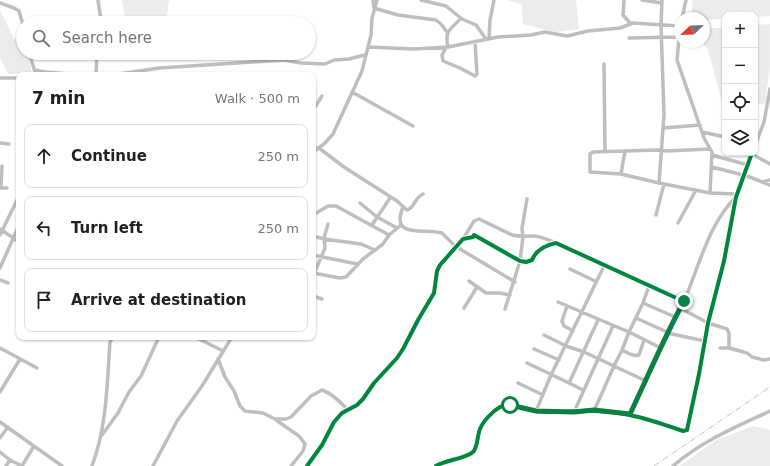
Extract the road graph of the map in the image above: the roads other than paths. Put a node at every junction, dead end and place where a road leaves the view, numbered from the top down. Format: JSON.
{"nodes":[{"id":1,"x":98,"y":0,"type":"edge"},
{"id":2,"x":373,"y":0,"type":"edge"},
{"id":3,"x":377,"y":0,"type":"edge"},
{"id":4,"x":421,"y":0,"type":"edge"},
{"id":5,"x":494,"y":0,"type":"edge"},
{"id":6,"x":624,"y":0,"type":"edge"},
{"id":7,"x":642,"y":0,"type":"edge"},
{"id":8,"x":686,"y":0,"type":"edge"},
{"id":9,"x":662,"y":1,"type":"edge"},
{"id":10,"x":0,"y":3,"type":"edge"},
{"id":11,"x":374,"y":8,"type":"junction"},
{"id":12,"x":683,"y":12,"type":"edge"},
{"id":13,"x":20,"y":16,"type":"edge"},
{"id":14,"x":101,"y":16,"type":"edge"},
{"id":15,"x":461,"y":18,"type":"junction"},
{"id":16,"x":630,"y":23,"type":"junction"},
{"id":17,"x":661,"y":25,"type":"junction"},
{"id":18,"x":674,"y":26,"type":"edge"},
{"id":19,"x":447,"y":32,"type":"junction"},
{"id":20,"x":662,"y":37,"type":"junction"},
{"id":21,"x":674,"y":37,"type":"edge"},
{"id":22,"x":488,"y":38,"type":"junction"},
{"id":23,"x":629,"y":38,"type":"dead end"},
{"id":24,"x":475,"y":42,"type":"junction"},
{"id":25,"x":368,"y":47,"type":"junction"},
{"id":26,"x":447,"y":48,"type":"junction"},
{"id":27,"x":678,"y":48,"type":"edge"},
{"id":28,"x":365,"y":55,"type":"junction"},
{"id":29,"x":31,"y":60,"type":"edge"},
{"id":30,"x":97,"y":60,"type":"edge"},
{"id":31,"x":284,"y":60,"type":"edge"},
{"id":32,"x":284,"y":60,"type":"edge"},
{"id":33,"x":604,"y":64,"type":"dead end"},
{"id":34,"x":35,"y":70,"type":"joint"},
{"id":35,"x":44,"y":72,"type":"edge"},
{"id":36,"x":96,"y":72,"type":"edge"},
{"id":37,"x":143,"y":72,"type":"edge"},
{"id":38,"x":0,"y":78,"type":"edge"},
{"id":39,"x":16,"y":78,"type":"edge"},
{"id":40,"x":770,"y":89,"type":"edge"},
{"id":41,"x":352,"y":92,"type":"junction"},
{"id":42,"x":322,"y":96,"type":"dead end"},
{"id":43,"x":316,"y":105,"type":"edge"},
{"id":44,"x":765,"y":118,"type":"junction"},
{"id":45,"x":770,"y":122,"type":"edge"},
{"id":46,"x":700,"y":125,"type":"junction"},
{"id":47,"x":413,"y":126,"type":"dead end"},
{"id":48,"x":663,"y":128,"type":"junction"},
{"id":49,"x":702,"y":132,"type":"junction"},
{"id":50,"x":722,"y":136,"type":"edge"},
{"id":51,"x":758,"y":136,"type":"edge"},
{"id":52,"x":0,"y":143,"type":"edge"},
{"id":53,"x":9,"y":144,"type":"dead end"},
{"id":54,"x":319,"y":148,"type":"junction"},
{"id":55,"x":710,"y":149,"type":"junction"},
{"id":56,"x":316,"y":150,"type":"edge"},
{"id":57,"x":625,"y":151,"type":"junction"},
{"id":58,"x":661,"y":151,"type":"junction"},
{"id":59,"x":605,"y":152,"type":"junction"},
{"id":60,"x":712,"y":154,"type":"junction"},
{"id":61,"x":751,"y":156,"type":"edge"},
{"id":62,"x":757,"y":156,"type":"edge"},
{"id":63,"x":770,"y":164,"type":"edge"},
{"id":64,"x":748,"y":165,"type":"junction"},
{"id":65,"x":2,"y":166,"type":"dead end"},
{"id":66,"x":712,"y":167,"type":"junction"},
{"id":67,"x":621,"y":174,"type":"junction"},
{"id":68,"x":744,"y":175,"type":"junction"},
{"id":69,"x":770,"y":180,"type":"edge"},
{"id":70,"x":762,"y":182,"type":"junction"},
{"id":71,"x":659,"y":183,"type":"junction"},
{"id":72,"x":664,"y":184,"type":"junction"},
{"id":73,"x":770,"y":185,"type":"edge"},
{"id":74,"x":1,"y":188,"type":"edge"},
{"id":75,"x":7,"y":188,"type":"dead end"},
{"id":76,"x":696,"y":190,"type":"junction"},
{"id":77,"x":710,"y":193,"type":"junction"},
{"id":78,"x":423,"y":194,"type":"dead end"},
{"id":79,"x":736,"y":196,"type":"junction"},
{"id":80,"x":390,"y":198,"type":"junction"},
{"id":81,"x":527,"y":199,"type":"dead end"},
{"id":82,"x":16,"y":202,"type":"edge"},
{"id":83,"x":360,"y":204,"type":"dead end"},
{"id":84,"x":403,"y":207,"type":"junction"},
{"id":85,"x":316,"y":213,"type":"edge"},
{"id":86,"x":656,"y":215,"type":"dead end"},
{"id":87,"x":377,"y":217,"type":"junction"},
{"id":88,"x":328,"y":224,"type":"dead end"},
{"id":89,"x":678,"y":224,"type":"dead end"},
{"id":90,"x":372,"y":225,"type":"junction"},
{"id":91,"x":401,"y":225,"type":"junction"},
{"id":92,"x":397,"y":228,"type":"junction"},
{"id":93,"x":1,"y":230,"type":"edge"},
{"id":94,"x":16,"y":232,"type":"edge"},
{"id":95,"x":0,"y":235,"type":"edge"},
{"id":96,"x":389,"y":235,"type":"junction"},
{"id":97,"x":316,"y":237,"type":"edge"},
{"id":98,"x":523,"y":237,"type":"junction"},
{"id":99,"x":13,"y":238,"type":"junction"},
{"id":100,"x":324,"y":239,"type":"junction"},
{"id":101,"x":463,"y":239,"type":"junction"},
{"id":102,"x":16,"y":240,"type":"edge"},
{"id":103,"x":556,"y":243,"type":"junction"},
{"id":104,"x":455,"y":246,"type":"junction"},
{"id":105,"x":375,"y":250,"type":"junction"},
{"id":106,"x":316,"y":256,"type":"edge"},
{"id":107,"x":320,"y":257,"type":"junction"},
{"id":108,"x":520,"y":261,"type":"junction"},
{"id":109,"x":357,"y":264,"type":"junction"},
{"id":110,"x":604,"y":266,"type":"junction"},
{"id":111,"x":0,"y":268,"type":"edge"},
{"id":112,"x":316,"y":268,"type":"edge"},
{"id":113,"x":570,"y":269,"type":"dead end"},
{"id":114,"x":316,"y":273,"type":"edge"},
{"id":115,"x":0,"y":280,"type":"edge"},
{"id":116,"x":469,"y":281,"type":"dead end"},
{"id":117,"x":596,"y":281,"type":"junction"},
{"id":118,"x":515,"y":282,"type":"junction"},
{"id":119,"x":8,"y":283,"type":"dead end"},
{"id":120,"x":649,"y":286,"type":"junction"},
{"id":121,"x":477,"y":287,"type":"junction"},
{"id":122,"x":510,"y":295,"type":"junction"},
{"id":123,"x":316,"y":297,"type":"edge"},
{"id":124,"x":322,"y":298,"type":"dead end"},
{"id":125,"x":684,"y":301,"type":"junction"},
{"id":126,"x":558,"y":302,"type":"dead end"},
{"id":127,"x":643,"y":303,"type":"junction"},
{"id":128,"x":568,"y":306,"type":"junction"},
{"id":129,"x":464,"y":308,"type":"dead end"},
{"id":130,"x":680,"y":308,"type":"junction"},
{"id":131,"x":505,"y":309,"type":"dead end"},
{"id":132,"x":582,"y":313,"type":"junction"},
{"id":133,"x":675,"y":317,"type":"junction"},
{"id":134,"x":636,"y":318,"type":"junction"},
{"id":135,"x":598,"y":320,"type":"junction"},
{"id":136,"x":708,"y":323,"type":"junction"},
{"id":137,"x":613,"y":326,"type":"junction"},
{"id":138,"x":573,"y":331,"type":"junction"},
{"id":139,"x":629,"y":332,"type":"junction"},
{"id":140,"x":667,"y":333,"type":"junction"},
{"id":141,"x":544,"y":335,"type":"dead end"},
{"id":142,"x":111,"y":340,"type":"edge"},
{"id":143,"x":158,"y":340,"type":"edge"},
{"id":144,"x":200,"y":340,"type":"edge"},
{"id":145,"x":230,"y":340,"type":"edge"},
{"id":146,"x":644,"y":340,"type":"junction"},
{"id":147,"x":705,"y":341,"type":"junction"},
{"id":148,"x":566,"y":346,"type":"junction"},
{"id":149,"x":0,"y":348,"type":"edge"},
{"id":150,"x":661,"y":348,"type":"junction"},
{"id":151,"x":720,"y":348,"type":"dead end"},
{"id":152,"x":729,"y":348,"type":"junction"},
{"id":153,"x":534,"y":349,"type":"dead end"},
{"id":154,"x":622,"y":350,"type":"junction"},
{"id":155,"x":223,"y":351,"type":"junction"},
{"id":156,"x":584,"y":352,"type":"junction"},
{"id":157,"x":20,"y":359,"type":"junction"},
{"id":158,"x":218,"y":359,"type":"junction"},
{"id":159,"x":599,"y":359,"type":"junction"},
{"id":160,"x":770,"y":359,"type":"edge"},
{"id":161,"x":559,"y":360,"type":"junction"},
{"id":162,"x":527,"y":363,"type":"dead end"},
{"id":163,"x":614,"y":366,"type":"junction"},
{"id":164,"x":37,"y":368,"type":"dead end"},
{"id":165,"x":551,"y":376,"type":"junction"},
{"id":166,"x":0,"y":381,"type":"edge"},
{"id":167,"x":646,"y":381,"type":"junction"},
{"id":168,"x":518,"y":383,"type":"dead end"},
{"id":169,"x":568,"y":383,"type":"junction"},
{"id":170,"x":5,"y":384,"type":"junction"},
{"id":171,"x":583,"y":390,"type":"junction"},
{"id":172,"x":0,"y":392,"type":"edge"},
{"id":173,"x":543,"y":396,"type":"junction"},
{"id":174,"x":347,"y":409,"type":"junction"},
{"id":175,"x":594,"y":410,"type":"junction"},
{"id":176,"x":536,"y":411,"type":"junction"},
{"id":177,"x":770,"y":411,"type":"edge"},
{"id":178,"x":574,"y":412,"type":"junction"},
{"id":179,"x":630,"y":414,"type":"junction"},
{"id":180,"x":275,"y":419,"type":"junction"},
{"id":181,"x":0,"y":422,"type":"edge"},
{"id":182,"x":8,"y":427,"type":"junction"},
{"id":183,"x":101,"y":436,"type":"junction"},
{"id":184,"x":0,"y":438,"type":"edge"},
{"id":185,"x":34,"y":446,"type":"junction"},
{"id":186,"x":0,"y":452,"type":"edge"},
{"id":187,"x":10,"y":460,"type":"junction"},
{"id":188,"x":55,"y":462,"type":"junction"},
{"id":189,"x":6,"y":466,"type":"edge"},
{"id":190,"x":22,"y":466,"type":"edge"},
{"id":191,"x":53,"y":466,"type":"edge"},
{"id":192,"x":62,"y":466,"type":"edge"},
{"id":193,"x":92,"y":466,"type":"edge"},
{"id":194,"x":153,"y":466,"type":"edge"},
{"id":195,"x":291,"y":466,"type":"edge"},
{"id":196,"x":307,"y":466,"type":"edge"},
{"id":197,"x":436,"y":466,"type":"edge"},
{"id":198,"x":674,"y":466,"type":"edge"}],
"edges":[{"from":1,"to":14,"type":"street"},
{"from":2,"to":11,"type":"street"},
{"from":3,"to":11,"type":"street"},
{"from":4,"to":15,"type":"street"},
{"from":5,"to":22,"type":"street"},
{"from":6,"to":16,"type":"street"},
{"from":7,"to":9,"type":"street"},
{"from":8,"to":12,"type":"street"},
{"from":9,"to":17,"type":"street"},
{"from":10,"to":13,"type":"street"},
{"from":11,"to":19,"type":"street"},
{"from":11,"to":25,"type":"street"},
{"from":15,"to":19,"type":"street"},
{"from":15,"to":22,"type":"street"},
{"from":16,"to":17,"type":"street"},
{"from":16,"to":22,"type":"street"},
{"from":17,"to":18,"type":"street"},
{"from":17,"to":20,"type":"street"},
{"from":19,"to":26,"type":"street"},
{"from":20,"to":21,"type":"street"},
{"from":20,"to":23,"type":"street"},
{"from":20,"to":48,"type":"street"},
{"from":22,"to":24,"type":"street"},
{"from":24,"to":26,"type":"street"},
{"from":24,"to":26,"type":"street"},
{"from":25,"to":26,"type":"street"},
{"from":25,"to":28,"type":"street"},
{"from":27,"to":46,"type":"street"},
{"from":28,"to":31,"type":"street"},
{"from":28,"to":41,"type":"street"},
{"from":29,"to":34,"type":"street"},
{"from":30,"to":36,"type":"street"},
{"from":32,"to":37,"type":"street"},
{"from":33,"to":59,"type":"street"},
{"from":34,"to":35,"type":"street"},
{"from":38,"to":39,"type":"street"},
{"from":40,"to":44,"type":"street"},
{"from":41,"to":47,"type":"street"},
{"from":41,"to":54,"type":"street"},
{"from":42,"to":43,"type":"street"},
{"from":44,"to":45,"type":"street"},
{"from":44,"to":51,"type":"street"},
{"from":46,"to":48,"type":"street"},
{"from":46,"to":49,"type":"street"},
{"from":48,"to":58,"type":"street"},
{"from":49,"to":50,"type":"street"},
{"from":49,"to":55,"type":"street"},
{"from":52,"to":53,"type":"street"},
{"from":54,"to":56,"type":"street"},
{"from":54,"to":80,"type":"street"},
{"from":55,"to":58,"type":"street"},
{"from":55,"to":60,"type":"street"},
{"from":57,"to":58,"type":"street"},
{"from":57,"to":59,"type":"street"},
{"from":57,"to":67,"type":"street"},
{"from":58,"to":71,"type":"street"},
{"from":59,"to":67,"type":"street"},
{"from":60,"to":64,"type":"street"},
{"from":60,"to":66,"type":"street"},
{"from":61,"to":64,"type":"street"},
{"from":62,"to":63,"type":"street"},
{"from":64,"to":68,"type":"street"},
{"from":65,"to":74,"type":"street"},
{"from":66,"to":68,"type":"street"},
{"from":66,"to":77,"type":"street"},
{"from":67,"to":71,"type":"street"},
{"from":68,"to":70,"type":"street"},
{"from":68,"to":79,"type":"street"},
{"from":69,"to":70,"type":"street"},
{"from":70,"to":73,"type":"street"},
{"from":71,"to":72,"type":"street"},
{"from":72,"to":76,"type":"street"},
{"from":72,"to":86,"type":"street"},
{"from":74,"to":75,"type":"street"},
{"from":76,"to":77,"type":"street"},
{"from":76,"to":89,"type":"street"},
{"from":77,"to":79,"type":"street"},
{"from":78,"to":84,"type":"street"},
{"from":79,"to":125,"type":"street"},
{"from":79,"to":136,"type":"street"},
{"from":80,"to":84,"type":"street"},
{"from":80,"to":87,"type":"street"},
{"from":81,"to":98,"type":"street"},
{"from":82,"to":93,"type":"street"},
{"from":83,"to":87,"type":"street"},
{"from":84,"to":91,"type":"street"},
{"from":85,"to":90,"type":"street"},
{"from":87,"to":90,"type":"street"},
{"from":87,"to":92,"type":"street"},
{"from":88,"to":100,"type":"street"},
{"from":90,"to":96,"type":"street"},
{"from":91,"to":92,"type":"street"},
{"from":91,"to":104,"type":"street"},
{"from":92,"to":96,"type":"street"},
{"from":93,"to":95,"type":"street"},
{"from":93,"to":99,"type":"street"},
{"from":94,"to":99,"type":"street"},
{"from":96,"to":105,"type":"street"},
{"from":97,"to":100,"type":"street"},
{"from":98,"to":101,"type":"street"},
{"from":98,"to":103,"type":"street"},
{"from":98,"to":108,"type":"street"},
{"from":99,"to":102,"type":"street"},
{"from":99,"to":111,"type":"street"},
{"from":100,"to":105,"type":"street"},
{"from":100,"to":107,"type":"street"},
{"from":101,"to":104,"type":"street"},
{"from":101,"to":108,"type":"street"},
{"from":103,"to":108,"type":"street"},
{"from":103,"to":110,"type":"street"},
{"from":104,"to":118,"type":"street"},
{"from":104,"to":174,"type":"street"},
{"from":105,"to":109,"type":"street"},
{"from":106,"to":107,"type":"street"},
{"from":107,"to":109,"type":"street"},
{"from":107,"to":112,"type":"street"},
{"from":108,"to":118,"type":"street"},
{"from":109,"to":114,"type":"street"},
{"from":110,"to":117,"type":"street"},
{"from":110,"to":120,"type":"street"},
{"from":113,"to":117,"type":"street"},
{"from":115,"to":119,"type":"street"},
{"from":116,"to":121,"type":"street"},
{"from":117,"to":132,"type":"street"},
{"from":118,"to":122,"type":"street"},
{"from":120,"to":125,"type":"street"},
{"from":120,"to":127,"type":"street"},
{"from":121,"to":122,"type":"street"},
{"from":121,"to":129,"type":"street"},
{"from":122,"to":131,"type":"street"},
{"from":123,"to":124,"type":"street"},
{"from":125,"to":130,"type":"street"},
{"from":126,"to":128,"type":"street"},
{"from":127,"to":133,"type":"street"},
{"from":127,"to":134,"type":"street"},
{"from":128,"to":132,"type":"street"},
{"from":128,"to":138,"type":"street"},
{"from":130,"to":133,"type":"street"},
{"from":130,"to":136,"type":"street"},
{"from":132,"to":135,"type":"street"},
{"from":132,"to":138,"type":"street"},
{"from":133,"to":140,"type":"street"},
{"from":134,"to":139,"type":"street"},
{"from":134,"to":140,"type":"street"},
{"from":135,"to":137,"type":"street"},
{"from":135,"to":156,"type":"street"},
{"from":136,"to":147,"type":"street"},
{"from":136,"to":152,"type":"street"},
{"from":137,"to":139,"type":"street"},
{"from":137,"to":159,"type":"street"},
{"from":138,"to":148,"type":"street"},
{"from":139,"to":146,"type":"street"},
{"from":139,"to":154,"type":"street"},
{"from":140,"to":147,"type":"street"},
{"from":140,"to":150,"type":"street"},
{"from":141,"to":148,"type":"street"},
{"from":142,"to":183,"type":"street"},
{"from":143,"to":183,"type":"street"},
{"from":144,"to":155,"type":"street"},
{"from":145,"to":155,"type":"street"},
{"from":146,"to":150,"type":"street"},
{"from":146,"to":154,"type":"street"},
{"from":147,"to":179,"type":"street"},
{"from":148,"to":156,"type":"street"},
{"from":148,"to":161,"type":"street"},
{"from":149,"to":157,"type":"street"},
{"from":150,"to":167,"type":"street"},
{"from":151,"to":152,"type":"street"},
{"from":152,"to":160,"type":"street"},
{"from":153,"to":161,"type":"street"},
{"from":154,"to":163,"type":"street"},
{"from":155,"to":158,"type":"street"},
{"from":156,"to":159,"type":"street"},
{"from":156,"to":169,"type":"street"},
{"from":157,"to":164,"type":"street"},
{"from":157,"to":170,"type":"street"},
{"from":158,"to":180,"type":"street"},
{"from":158,"to":194,"type":"street"},
{"from":159,"to":163,"type":"street"},
{"from":159,"to":171,"type":"street"},
{"from":161,"to":165,"type":"street"},
{"from":162,"to":165,"type":"street"},
{"from":163,"to":167,"type":"street"},
{"from":163,"to":175,"type":"street"},
{"from":165,"to":169,"type":"street"},
{"from":165,"to":173,"type":"street"},
{"from":166,"to":170,"type":"street"},
{"from":167,"to":179,"type":"street"},
{"from":168,"to":173,"type":"street"},
{"from":169,"to":171,"type":"street"},
{"from":170,"to":172,"type":"street"},
{"from":171,"to":178,"type":"street"},
{"from":173,"to":176,"type":"street"},
{"from":174,"to":180,"type":"street"},
{"from":174,"to":196,"type":"street"},
{"from":175,"to":178,"type":"street"},
{"from":175,"to":179,"type":"street"},
{"from":176,"to":178,"type":"street"},
{"from":176,"to":197,"type":"street"},
{"from":177,"to":198,"type":"street"},
{"from":180,"to":195,"type":"street"},
{"from":181,"to":182,"type":"street"},
{"from":182,"to":184,"type":"street"},
{"from":182,"to":185,"type":"street"},
{"from":183,"to":193,"type":"street"},
{"from":185,"to":188,"type":"street"},
{"from":185,"to":190,"type":"street"},
{"from":186,"to":187,"type":"street"},
{"from":187,"to":189,"type":"street"},
{"from":187,"to":190,"type":"street"},
{"from":188,"to":191,"type":"street"},
{"from":188,"to":192,"type":"street"}]}
